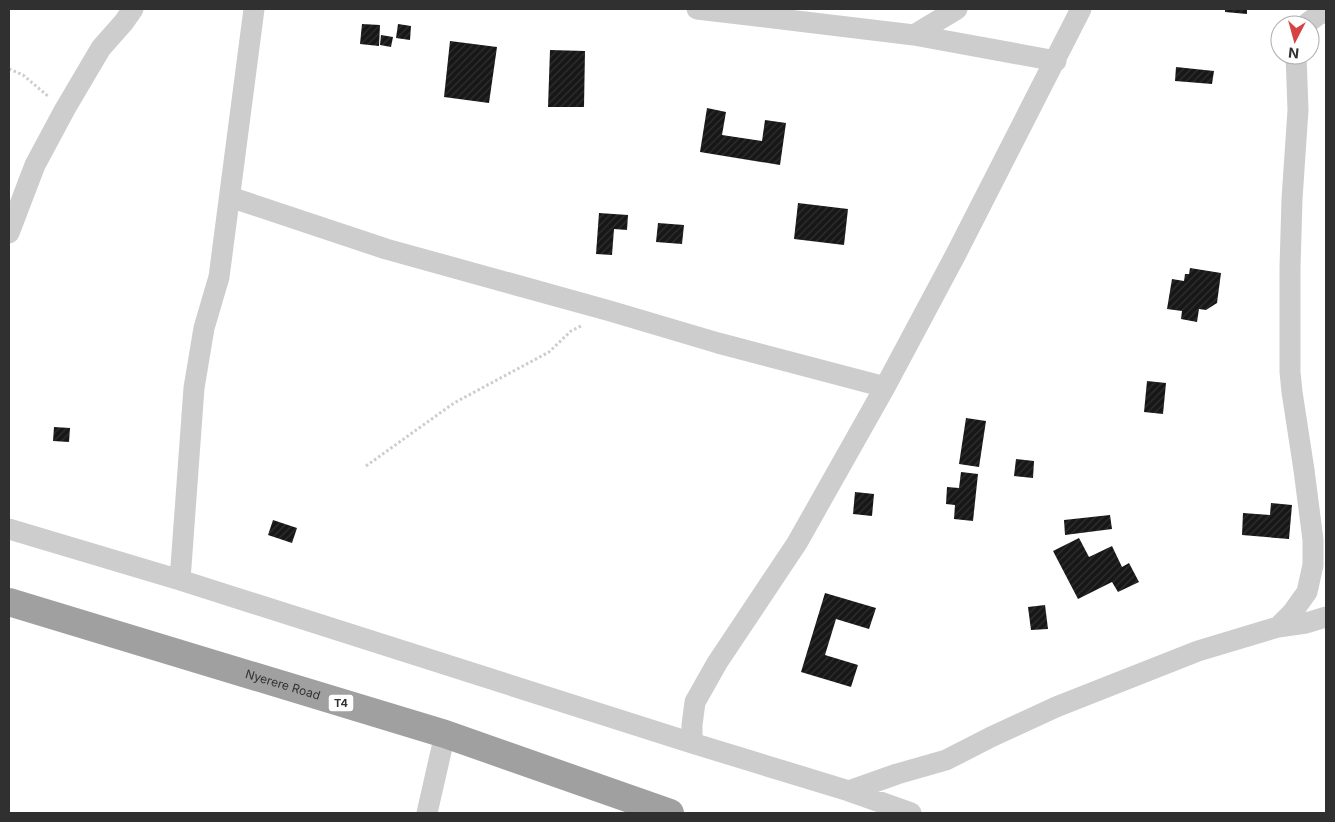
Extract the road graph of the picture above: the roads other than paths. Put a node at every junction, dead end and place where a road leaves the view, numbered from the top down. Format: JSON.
{"nodes":[{"id":1,"x":133,"y":9,"type":"edge"},
{"id":2,"x":254,"y":9,"type":"edge"},
{"id":3,"x":697,"y":9,"type":"edge"},
{"id":4,"x":958,"y":9,"type":"edge"},
{"id":5,"x":1081,"y":9,"type":"edge"},
{"id":6,"x":914,"y":35,"type":"junction"},
{"id":7,"x":1056,"y":61,"type":"junction"},
{"id":8,"x":1296,"y":65,"type":"edge"},
{"id":9,"x":230,"y":197,"type":"junction"},
{"id":10,"x":9,"y":234,"type":"edge"},
{"id":11,"x":884,"y":386,"type":"junction"},
{"id":12,"x":9,"y":529,"type":"edge"},
{"id":13,"x":180,"y":580,"type":"junction"},
{"id":14,"x":9,"y":602,"type":"edge"},
{"id":15,"x":1326,"y":617,"type":"edge"},
{"id":16,"x":1278,"y":627,"type":"junction"},
{"id":17,"x":445,"y":734,"type":"junction"},
{"id":18,"x":692,"y":743,"type":"junction"},
{"id":19,"x":850,"y":791,"type":"junction"},
{"id":20,"x":427,"y":813,"type":"edge"},
{"id":21,"x":670,"y":813,"type":"edge"},
{"id":22,"x":910,"y":813,"type":"edge"}],
"edges":[{"from":1,"to":10,"type":"street"},
{"from":2,"to":9,"type":"street"},
{"from":3,"to":6,"type":"street"},
{"from":4,"to":6,"type":"street"},
{"from":5,"to":7,"type":"street"},
{"from":6,"to":7,"type":"street"},
{"from":7,"to":11,"type":"street"},
{"from":8,"to":16,"type":"street"},
{"from":9,"to":11,"type":"street"},
{"from":9,"to":13,"type":"street"},
{"from":11,"to":18,"type":"street"},
{"from":12,"to":13,"type":"street"},
{"from":13,"to":18,"type":"street"},
{"from":14,"to":17,"type":"highway","name":"Nyerere Road","number":"T4"},
{"from":15,"to":16,"type":"street"},
{"from":16,"to":19,"type":"street"},
{"from":17,"to":20,"type":"street"},
{"from":17,"to":21,"type":"highway","name":"Nyerere Road","number":"T4"},
{"from":18,"to":19,"type":"street"},
{"from":19,"to":22,"type":"street"}]}
